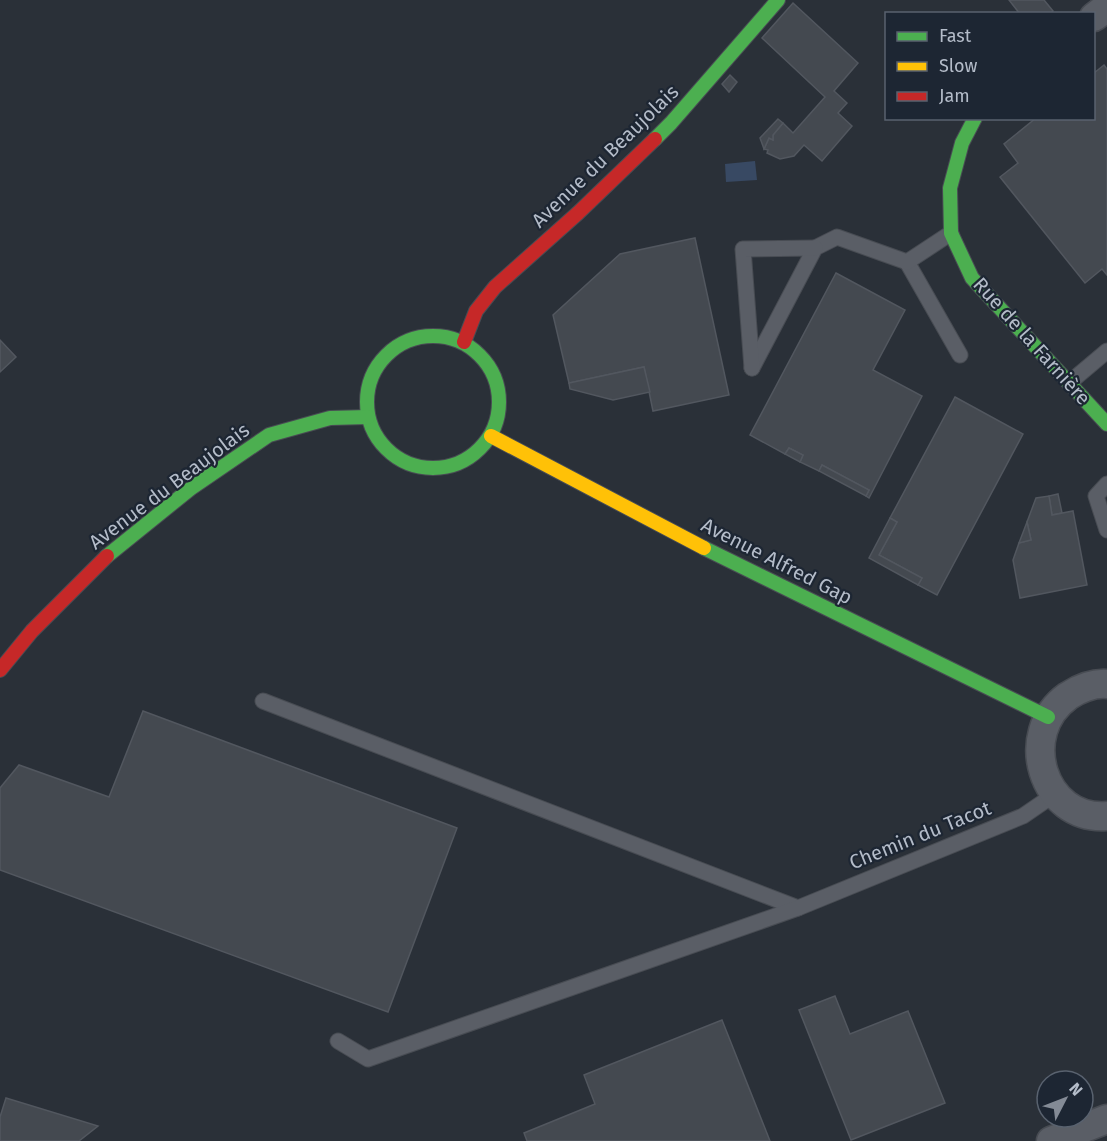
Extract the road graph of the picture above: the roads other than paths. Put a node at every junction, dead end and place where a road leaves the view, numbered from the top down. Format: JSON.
{"nodes":[{"id":1,"x":778,"y":0,"type":"edge"},
{"id":2,"x":1107,"y":7,"type":"edge"},
{"id":3,"x":1095,"y":16,"type":"edge"},
{"id":4,"x":974,"y":120,"type":"edge"},
{"id":5,"x":951,"y":233,"type":"junction"},
{"id":6,"x":815,"y":248,"type":"junction"},
{"id":7,"x":907,"y":262,"type":"junction"},
{"id":8,"x":464,"y":342,"type":"junction"},
{"id":9,"x":1107,"y":351,"type":"edge"},
{"id":10,"x":960,"y":355,"type":"dead end"},
{"id":11,"x":1069,"y":383,"type":"junction"},
{"id":12,"x":368,"y":417,"type":"junction"},
{"id":13,"x":1107,"y":424,"type":"edge"},
{"id":14,"x":491,"y":436,"type":"junction"},
{"id":15,"x":1107,"y":484,"type":"edge"},
{"id":16,"x":1107,"y":530,"type":"edge"},
{"id":17,"x":0,"y":670,"type":"edge"},
{"id":18,"x":1107,"y":684,"type":"edge"},
{"id":19,"x":263,"y":701,"type":"dead end"},
{"id":20,"x":1048,"y":717,"type":"junction"},
{"id":21,"x":1055,"y":794,"type":"junction"},
{"id":22,"x":1107,"y":816,"type":"edge"},
{"id":23,"x":798,"y":908,"type":"junction"},
{"id":24,"x":338,"y":1041,"type":"dead end"},
{"id":25,"x":1107,"y":1119,"type":"edge"},
{"id":26,"x":1051,"y":1141,"type":"edge"}],
"edges":[{"from":1,"to":8,"type":"main road","name":"Avenue du Beaujolais"},
{"from":2,"to":3,"type":"street"},
{"from":4,"to":5,"type":"main road","name":"Rue de la Farnière"},
{"from":5,"to":7,"type":"lane"},
{"from":5,"to":11,"type":"main road","name":"Rue de la Farnière"},
{"from":6,"to":6,"type":"lane"},
{"from":6,"to":7,"type":"lane"},
{"from":7,"to":10,"type":"lane"},
{"from":8,"to":12,"type":"main road"},
{"from":8,"to":14,"type":"main road"},
{"from":9,"to":11,"type":"lane"},
{"from":11,"to":13,"type":"main road","name":"Rue de la Farnière"},
{"from":12,"to":14,"type":"main road"},
{"from":12,"to":17,"type":"main road","name":"Avenue du Beaujolais"},
{"from":14,"to":20,"type":"main road","name":"Avenue Alfred Gap"},
{"from":15,"to":16,"type":"lane"},
{"from":18,"to":20,"type":"street"},
{"from":19,"to":23,"type":"lane"},
{"from":20,"to":21,"type":"street"},
{"from":21,"to":22,"type":"street"},
{"from":21,"to":23,"type":"lane","name":"Chemin du Tacot"},
{"from":23,"to":24,"type":"lane","name":"Chemin du Tacot"},
{"from":25,"to":26,"type":"street"}]}
